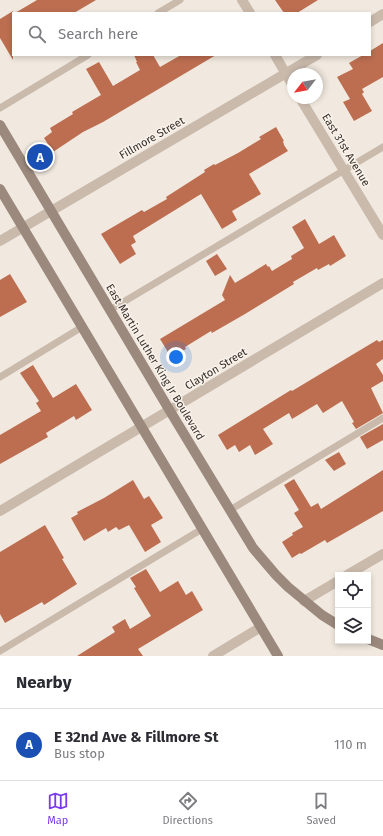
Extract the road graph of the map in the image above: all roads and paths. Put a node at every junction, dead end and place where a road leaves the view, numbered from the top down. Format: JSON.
{"nodes":[{"id":1,"x":180,"y":0,"type":"edge"},
{"id":2,"x":242,"y":0,"type":"edge"},
{"id":3,"x":160,"y":12,"type":"edge"},
{"id":4,"x":249,"y":12,"type":"edge"},
{"id":5,"x":383,"y":14,"type":"edge"},
{"id":6,"x":371,"y":21,"type":"edge"},
{"id":7,"x":86,"y":56,"type":"edge"},
{"id":8,"x":275,"y":56,"type":"edge"},
{"id":9,"x":314,"y":56,"type":"edge"},
{"id":10,"x":286,"y":74,"type":"junction"},
{"id":11,"x":304,"y":104,"type":"edge"},
{"id":12,"x":0,"y":108,"type":"edge"},
{"id":13,"x":0,"y":125,"type":"edge"},
{"id":14,"x":383,"y":147,"type":"edge"},
{"id":15,"x":344,"y":170,"type":"junction"},
{"id":16,"x":0,"y":189,"type":"edge"},
{"id":17,"x":50,"y":210,"type":"junction"},
{"id":18,"x":23,"y":227,"type":"junction"},
{"id":19,"x":383,"y":235,"type":"edge"},
{"id":20,"x":0,"y":241,"type":"edge"},
{"id":21,"x":383,"y":283,"type":"edge"},
{"id":22,"x":110,"y":310,"type":"junction"},
{"id":23,"x":82,"y":327,"type":"junction"},
{"id":24,"x":0,"y":377,"type":"edge"},
{"id":25,"x":170,"y":411,"type":"junction"},
{"id":26,"x":383,"y":418,"type":"edge"},
{"id":27,"x":142,"y":427,"type":"junction"},
{"id":28,"x":230,"y":510,"type":"junction"},
{"id":29,"x":0,"y":511,"type":"edge"},
{"id":30,"x":202,"y":529,"type":"junction"},
{"id":31,"x":383,"y":554,"type":"edge"},
{"id":32,"x":352,"y":572,"type":"edge"},
{"id":33,"x":335,"y":583,"type":"edge"},
{"id":34,"x":304,"y":601,"type":"junction"},
{"id":35,"x":335,"y":623,"type":"edge"},
{"id":36,"x":261,"y":627,"type":"junction"},
{"id":37,"x":371,"y":640,"type":"edge"},
{"id":38,"x":383,"y":645,"type":"edge"},
{"id":39,"x":0,"y":651,"type":"edge"},
{"id":40,"x":213,"y":656,"type":"edge"},
{"id":41,"x":278,"y":656,"type":"edge"}],
"edges":[{"from":1,"to":3,"type":"lane"},
{"from":2,"to":4,"type":"street"},
{"from":5,"to":6,"type":"street"},
{"from":7,"to":12,"type":"lane"},
{"from":8,"to":10,"type":"street"},
{"from":9,"to":10,"type":"street","name":"Fillmore Street"},
{"from":10,"to":17,"type":"street","name":"Fillmore Street"},
{"from":11,"to":15,"type":"street","name":"East 31st Avenue"},
{"from":13,"to":17,"type":"main road","name":"East Martin Luther King Jr Boulevard"},
{"from":14,"to":15,"type":"lane"},
{"from":15,"to":19,"type":"street","name":"East 31st Avenue"},
{"from":15,"to":22,"type":"lane"},
{"from":16,"to":18,"type":"main road"},
{"from":17,"to":18,"type":"street","name":"Fillmore Street"},
{"from":17,"to":22,"type":"main road","name":"East Martin Luther King Jr Boulevard"},
{"from":18,"to":20,"type":"street","name":"Fillmore Street"},
{"from":18,"to":23,"type":"main road"},
{"from":21,"to":25,"type":"street","name":"Clayton Street"},
{"from":22,"to":25,"type":"main road","name":"East Martin Luther King Jr Boulevard"},
{"from":23,"to":24,"type":"lane"},
{"from":23,"to":27,"type":"main road"},
{"from":25,"to":27,"type":"street","name":"Clayton Street"},
{"from":25,"to":28,"type":"main road","name":"East Martin Luther King Jr Boulevard"},
{"from":26,"to":28,"type":"lane"},
{"from":27,"to":29,"type":"street","name":"Clayton Street"},
{"from":27,"to":30,"type":"main road"},
{"from":28,"to":34,"type":"main road","name":"East Martin Luther King Jr Boulevard"},
{"from":30,"to":36,"type":"main road"},
{"from":30,"to":39,"type":"lane"},
{"from":31,"to":32,"type":"street"},
{"from":33,"to":34,"type":"street"},
{"from":34,"to":35,"type":"main road"},
{"from":36,"to":40,"type":"street"},
{"from":36,"to":41,"type":"main road"},
{"from":37,"to":38,"type":"main road"}]}
